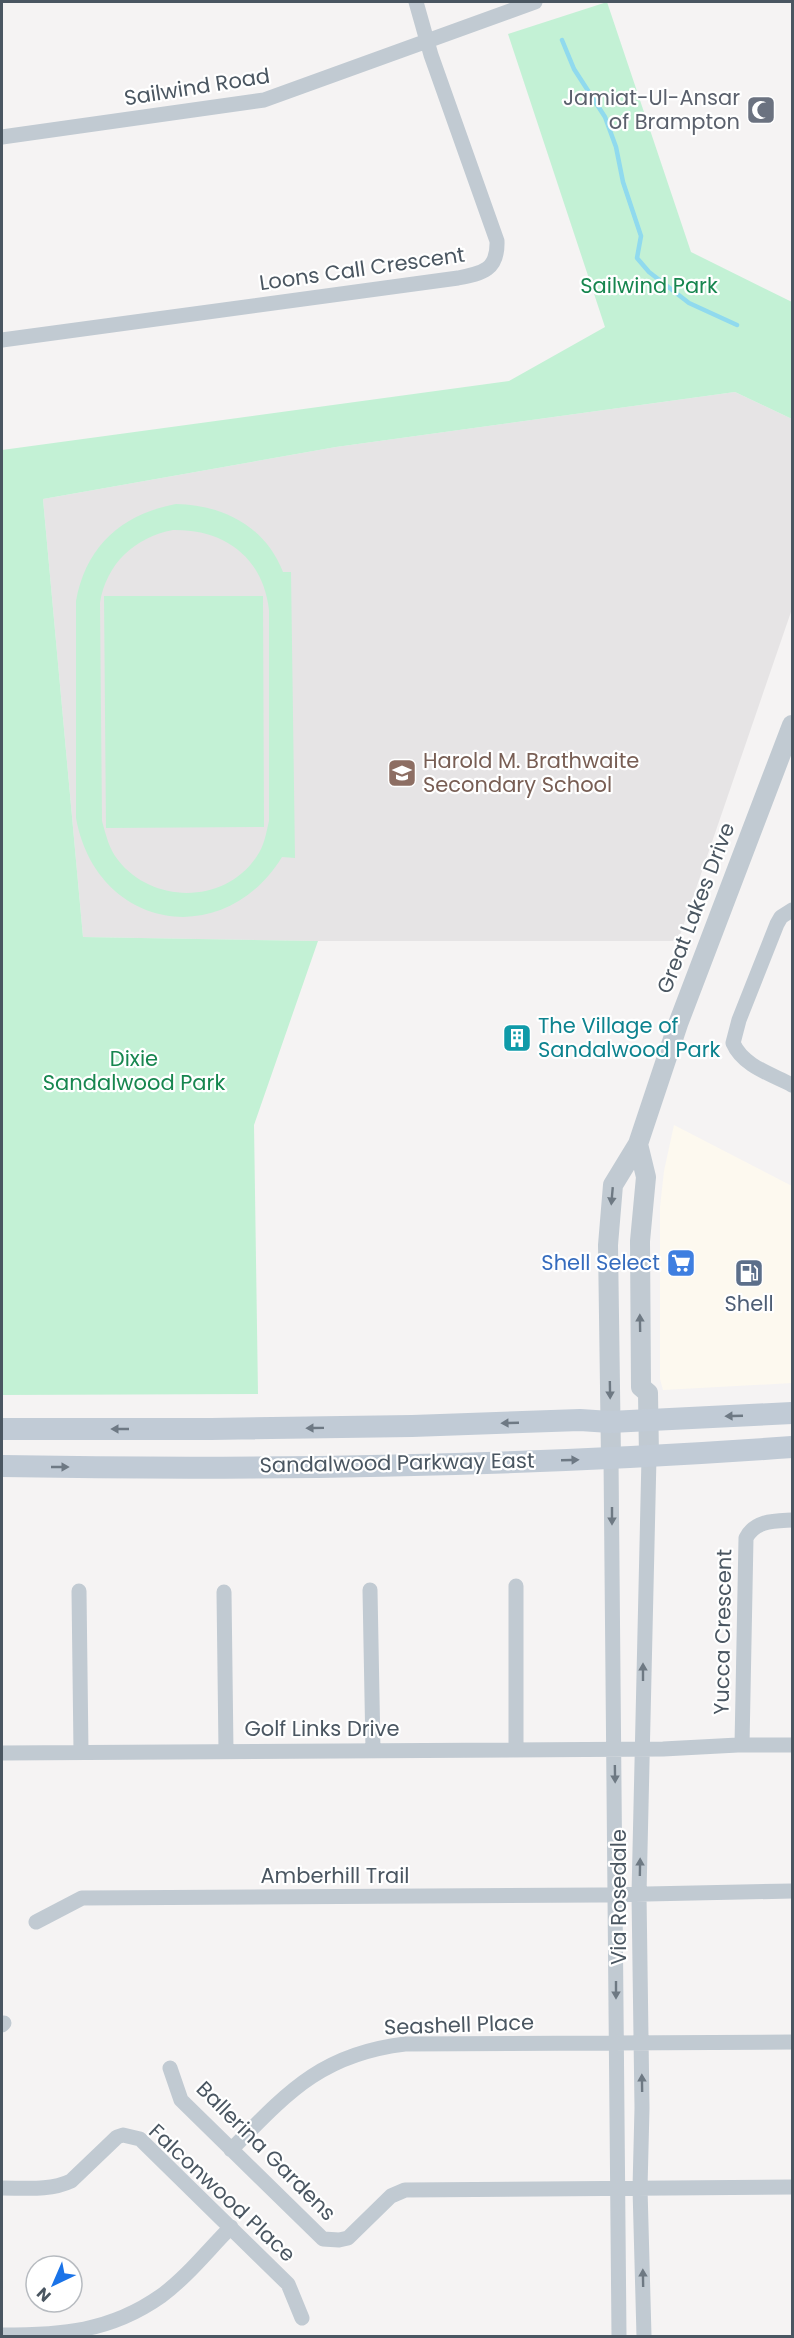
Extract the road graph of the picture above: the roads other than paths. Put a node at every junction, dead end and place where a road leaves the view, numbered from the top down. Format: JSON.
{"nodes":[{"id":1,"x":416,"y":2,"type":"edge"},
{"id":2,"x":535,"y":2,"type":"edge"},
{"id":3,"x":427,"y":42,"type":"junction"},
{"id":4,"x":2,"y":137,"type":"edge"},
{"id":5,"x":2,"y":340,"type":"edge"},
{"id":6,"x":792,"y":725,"type":"edge"},
{"id":7,"x":792,"y":910,"type":"edge"},
{"id":8,"x":792,"y":1085,"type":"edge"},
{"id":9,"x":638,"y":1144,"type":"junction"},
{"id":10,"x":792,"y":1413,"type":"edge"},
{"id":11,"x":649,"y":1420,"type":"junction"},
{"id":12,"x":610,"y":1422,"type":"junction"},
{"id":13,"x":2,"y":1429,"type":"edge"},
{"id":14,"x":792,"y":1447,"type":"edge"},
{"id":15,"x":649,"y":1457,"type":"junction"},
{"id":16,"x":611,"y":1458,"type":"junction"},
{"id":17,"x":2,"y":1466,"type":"edge"},
{"id":18,"x":792,"y":1520,"type":"edge"},
{"id":19,"x":516,"y":1586,"type":"dead end"},
{"id":20,"x":370,"y":1590,"type":"dead end"},
{"id":21,"x":79,"y":1591,"type":"dead end"},
{"id":22,"x":224,"y":1592,"type":"dead end"},
{"id":23,"x":742,"y":1745,"type":"junction"},
{"id":24,"x":792,"y":1745,"type":"edge"},
{"id":25,"x":516,"y":1749,"type":"junction"},
{"id":26,"x":614,"y":1749,"type":"junction"},
{"id":27,"x":643,"y":1749,"type":"junction"},
{"id":28,"x":373,"y":1750,"type":"junction"},
{"id":29,"x":226,"y":1751,"type":"junction"},
{"id":30,"x":81,"y":1752,"type":"junction"},
{"id":31,"x":2,"y":1753,"type":"edge"},
{"id":32,"x":792,"y":1891,"type":"edge"},
{"id":33,"x":639,"y":1894,"type":"junction"},
{"id":34,"x":616,"y":1895,"type":"junction"},
{"id":35,"x":36,"y":1922,"type":"dead end"},
{"id":36,"x":792,"y":2042,"type":"edge"},
{"id":37,"x":615,"y":2043,"type":"junction"},
{"id":38,"x":641,"y":2043,"type":"junction"},
{"id":39,"x":170,"y":2068,"type":"dead end"},
{"id":40,"x":231,"y":2150,"type":"junction"},
{"id":41,"x":792,"y":2187,"type":"edge"},
{"id":42,"x":2,"y":2188,"type":"edge"},
{"id":43,"x":619,"y":2188,"type":"junction"},
{"id":44,"x":640,"y":2188,"type":"junction"},
{"id":45,"x":231,"y":2227,"type":"junction"},
{"id":46,"x":302,"y":2318,"type":"dead end"},
{"id":47,"x":2,"y":2335,"type":"edge"},
{"id":48,"x":619,"y":2337,"type":"edge"},
{"id":49,"x":644,"y":2337,"type":"edge"}],
"edges":[{"from":1,"to":3,"type":"street"},
{"from":2,"to":3,"type":"street","name":"Sailwind Road"},
{"from":3,"to":4,"type":"street","name":"Sailwind Road"},
{"from":3,"to":5,"type":"street","name":"Loons Call Crescent"},
{"from":6,"to":9,"type":"street","name":"Great Lakes Drive"},
{"from":7,"to":8,"type":"street"},
{"from":11,"to":9,"type":"street","one_way":true},
{"from":9,"to":12,"type":"street","name":"Great Lakes Drive","one_way":true},
{"from":10,"to":11,"type":"main road","name":"Sandalwood Parkway East","one_way":true},
{"from":11,"to":12,"type":"main road","name":"Sandalwood Parkway East"},
{"from":11,"to":15,"type":"street"},
{"from":12,"to":13,"type":"main road","name":"Sandalwood Parkway East","one_way":true},
{"from":12,"to":16,"type":"street","name":"Great Lakes Drive"},
{"from":14,"to":15,"type":"main road","name":"Sandalwood Parkway East"},
{"from":15,"to":16,"type":"main road","name":"Sandalwood Parkway East"},
{"from":27,"to":15,"type":"street","name":"Via Rosedale","one_way":true},
{"from":17,"to":16,"type":"main road","name":"Sandalwood Parkway East","one_way":true},
{"from":16,"to":26,"type":"street","name":"Via Rosedale","one_way":true},
{"from":18,"to":23,"type":"street","name":"Yucca Crescent"},
{"from":19,"to":25,"type":"street"},
{"from":20,"to":28,"type":"street"},
{"from":21,"to":30,"type":"street"},
{"from":22,"to":29,"type":"street"},
{"from":23,"to":24,"type":"street","name":"Golf Links Drive"},
{"from":23,"to":27,"type":"street","name":"Golf Links Drive"},
{"from":25,"to":26,"type":"street","name":"Golf Links Drive"},
{"from":25,"to":28,"type":"street","name":"Golf Links Drive"},
{"from":26,"to":27,"type":"street","name":"Golf Links Drive"},
{"from":26,"to":34,"type":"street","name":"Via Rosedale","one_way":true},
{"from":33,"to":27,"type":"street","name":"Via Rosedale","one_way":true},
{"from":28,"to":29,"type":"street","name":"Golf Links Drive"},
{"from":29,"to":30,"type":"street","name":"Golf Links Drive"},
{"from":30,"to":31,"type":"street","name":"Golf Links Drive"},
{"from":32,"to":33,"type":"street","name":"Amberhill Trail"},
{"from":33,"to":34,"type":"street","name":"Amberhill Trail"},
{"from":33,"to":38,"type":"street","name":"Via Rosedale"},
{"from":34,"to":35,"type":"street","name":"Amberhill Trail"},
{"from":34,"to":37,"type":"street","name":"Via Rosedale","one_way":true},
{"from":36,"to":38,"type":"street","name":"Seashell Place"},
{"from":37,"to":38,"type":"street","name":"Seashell Place"},
{"from":37,"to":40,"type":"street","name":"Seashell Place"},
{"from":37,"to":43,"type":"street","name":"Via Rosedale"},
{"from":44,"to":38,"type":"street","name":"Via Rosedale","one_way":true},
{"from":39,"to":40,"type":"street","name":"Ballerina Gardens"},
{"from":40,"to":43,"type":"street","name":"Ballerina Gardens"},
{"from":41,"to":44,"type":"street","name":"Ballerina Gardens"},
{"from":42,"to":45,"type":"street","name":"Falconwood Place"},
{"from":43,"to":44,"type":"street","name":"Ballerina Gardens"},
{"from":43,"to":48,"type":"street","name":"Via Rosedale"},
{"from":49,"to":44,"type":"street","name":"Via Rosedale","one_way":true},
{"from":45,"to":46,"type":"street","name":"Falconwood Place"},
{"from":45,"to":47,"type":"street"}]}
